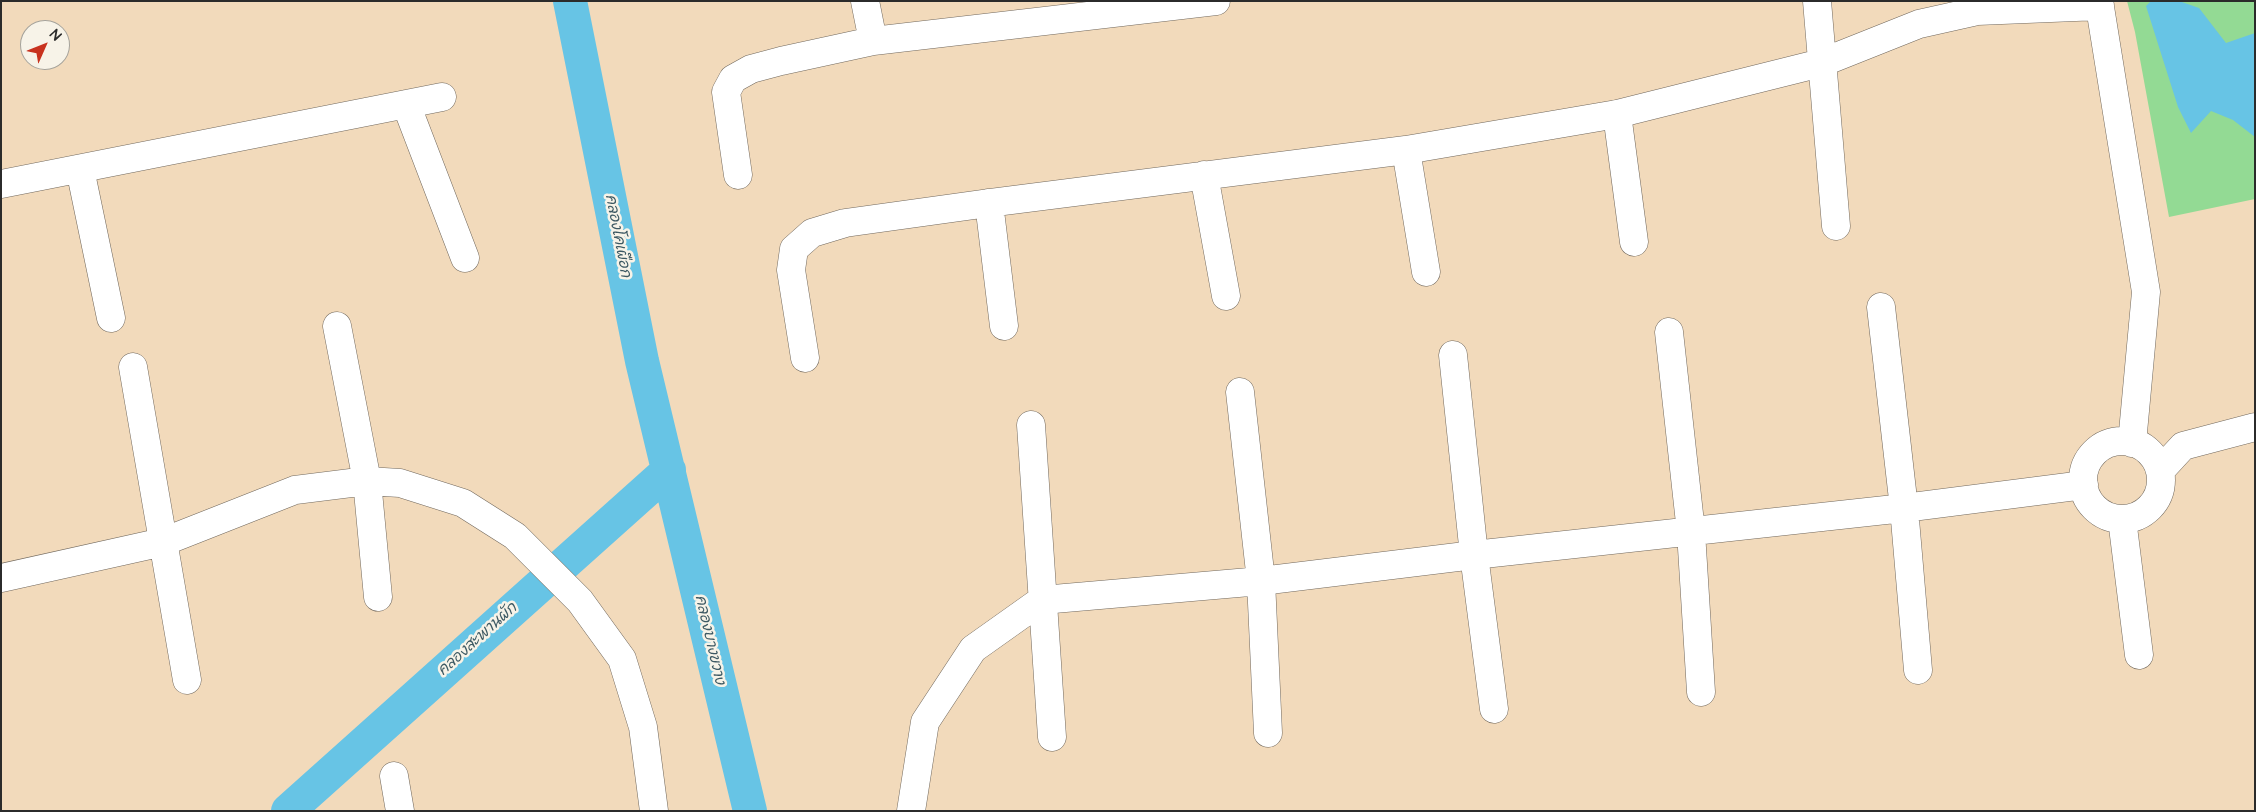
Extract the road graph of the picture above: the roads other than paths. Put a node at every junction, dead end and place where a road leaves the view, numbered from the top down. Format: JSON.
{"nodes":[{"id":1,"x":865,"y":1,"type":"edge"},
{"id":2,"x":1216,"y":1,"type":"edge"},
{"id":3,"x":1816,"y":1,"type":"edge"},
{"id":4,"x":2099,"y":4,"type":"edge"},
{"id":5,"x":873,"y":41,"type":"junction"},
{"id":6,"x":1821,"y":63,"type":"junction"},
{"id":7,"x":442,"y":97,"type":"dead end"},
{"id":8,"x":406,"y":104,"type":"junction"},
{"id":9,"x":1617,"y":114,"type":"junction"},
{"id":10,"x":1406,"y":150,"type":"junction"},
{"id":11,"x":80,"y":169,"type":"junction"},
{"id":12,"x":738,"y":174,"type":"dead end"},
{"id":13,"x":1204,"y":175,"type":"junction"},
{"id":14,"x":1,"y":184,"type":"edge"},
{"id":15,"x":989,"y":202,"type":"junction"},
{"id":16,"x":1836,"y":226,"type":"dead end"},
{"id":17,"x":1634,"y":242,"type":"dead end"},
{"id":18,"x":465,"y":258,"type":"dead end"},
{"id":19,"x":1426,"y":272,"type":"dead end"},
{"id":20,"x":1226,"y":296,"type":"dead end"},
{"id":21,"x":1881,"y":307,"type":"dead end"},
{"id":22,"x":111,"y":318,"type":"dead end"},
{"id":23,"x":337,"y":326,"type":"dead end"},
{"id":24,"x":1004,"y":326,"type":"dead end"},
{"id":25,"x":1669,"y":332,"type":"dead end"},
{"id":26,"x":1452,"y":355,"type":"dead end"},
{"id":27,"x":805,"y":358,"type":"dead end"},
{"id":28,"x":133,"y":366,"type":"dead end"},
{"id":29,"x":1240,"y":392,"type":"dead end"},
{"id":30,"x":1031,"y":425,"type":"dead end"},
{"id":31,"x":2255,"y":428,"type":"edge"},
{"id":32,"x":2132,"y":443,"type":"junction"},
{"id":33,"x":2160,"y":471,"type":"junction"},
{"id":34,"x":367,"y":482,"type":"junction"},
{"id":35,"x":2084,"y":485,"type":"junction"},
{"id":36,"x":1904,"y":508,"type":"junction"},
{"id":37,"x":2122,"y":519,"type":"junction"},
{"id":38,"x":1691,"y":532,"type":"junction"},
{"id":39,"x":163,"y":542,"type":"junction"},
{"id":40,"x":1474,"y":555,"type":"junction"},
{"id":41,"x":1,"y":578,"type":"edge"},
{"id":42,"x":1261,"y":581,"type":"junction"},
{"id":43,"x":378,"y":597,"type":"dead end"},
{"id":44,"x":1042,"y":600,"type":"junction"},
{"id":45,"x":2139,"y":656,"type":"dead end"},
{"id":46,"x":1918,"y":670,"type":"dead end"},
{"id":47,"x":188,"y":680,"type":"dead end"},
{"id":48,"x":1701,"y":692,"type":"dead end"},
{"id":49,"x":1494,"y":709,"type":"dead end"},
{"id":50,"x":1268,"y":733,"type":"dead end"},
{"id":51,"x":1052,"y":737,"type":"dead end"},
{"id":52,"x":394,"y":776,"type":"dead end"},
{"id":53,"x":400,"y":811,"type":"edge"},
{"id":54,"x":654,"y":811,"type":"edge"},
{"id":55,"x":911,"y":811,"type":"edge"}],
"edges":[{"from":1,"to":5,"type":"street"},
{"from":2,"to":5,"type":"street"},
{"from":3,"to":6,"type":"street"},
{"from":4,"to":6,"type":"street"},
{"from":4,"to":32,"type":"street"},
{"from":5,"to":12,"type":"street"},
{"from":6,"to":9,"type":"street"},
{"from":6,"to":16,"type":"street"},
{"from":7,"to":8,"type":"street"},
{"from":8,"to":11,"type":"street"},
{"from":8,"to":18,"type":"street"},
{"from":9,"to":10,"type":"street"},
{"from":9,"to":17,"type":"street"},
{"from":10,"to":13,"type":"street"},
{"from":10,"to":19,"type":"street"},
{"from":11,"to":14,"type":"street"},
{"from":11,"to":22,"type":"street"},
{"from":13,"to":15,"type":"street"},
{"from":13,"to":20,"type":"street"},
{"from":15,"to":24,"type":"street"},
{"from":15,"to":27,"type":"street"},
{"from":21,"to":36,"type":"street"},
{"from":23,"to":34,"type":"street"},
{"from":25,"to":38,"type":"street"},
{"from":26,"to":40,"type":"street"},
{"from":28,"to":39,"type":"street"},
{"from":29,"to":42,"type":"street"},
{"from":30,"to":44,"type":"street"},
{"from":31,"to":33,"type":"street"},
{"from":32,"to":33,"type":"street"},
{"from":32,"to":35,"type":"street"},
{"from":33,"to":37,"type":"street"},
{"from":34,"to":39,"type":"street"},
{"from":34,"to":43,"type":"street"},
{"from":34,"to":54,"type":"street"},
{"from":35,"to":36,"type":"street"},
{"from":35,"to":37,"type":"street"},
{"from":36,"to":38,"type":"street"},
{"from":36,"to":46,"type":"street"},
{"from":37,"to":45,"type":"street"},
{"from":38,"to":40,"type":"street"},
{"from":38,"to":48,"type":"street"},
{"from":39,"to":41,"type":"street"},
{"from":39,"to":47,"type":"street"},
{"from":40,"to":42,"type":"street"},
{"from":40,"to":49,"type":"street"},
{"from":42,"to":44,"type":"street"},
{"from":42,"to":50,"type":"street"},
{"from":44,"to":51,"type":"street"},
{"from":44,"to":55,"type":"street"},
{"from":52,"to":53,"type":"street"}]}
